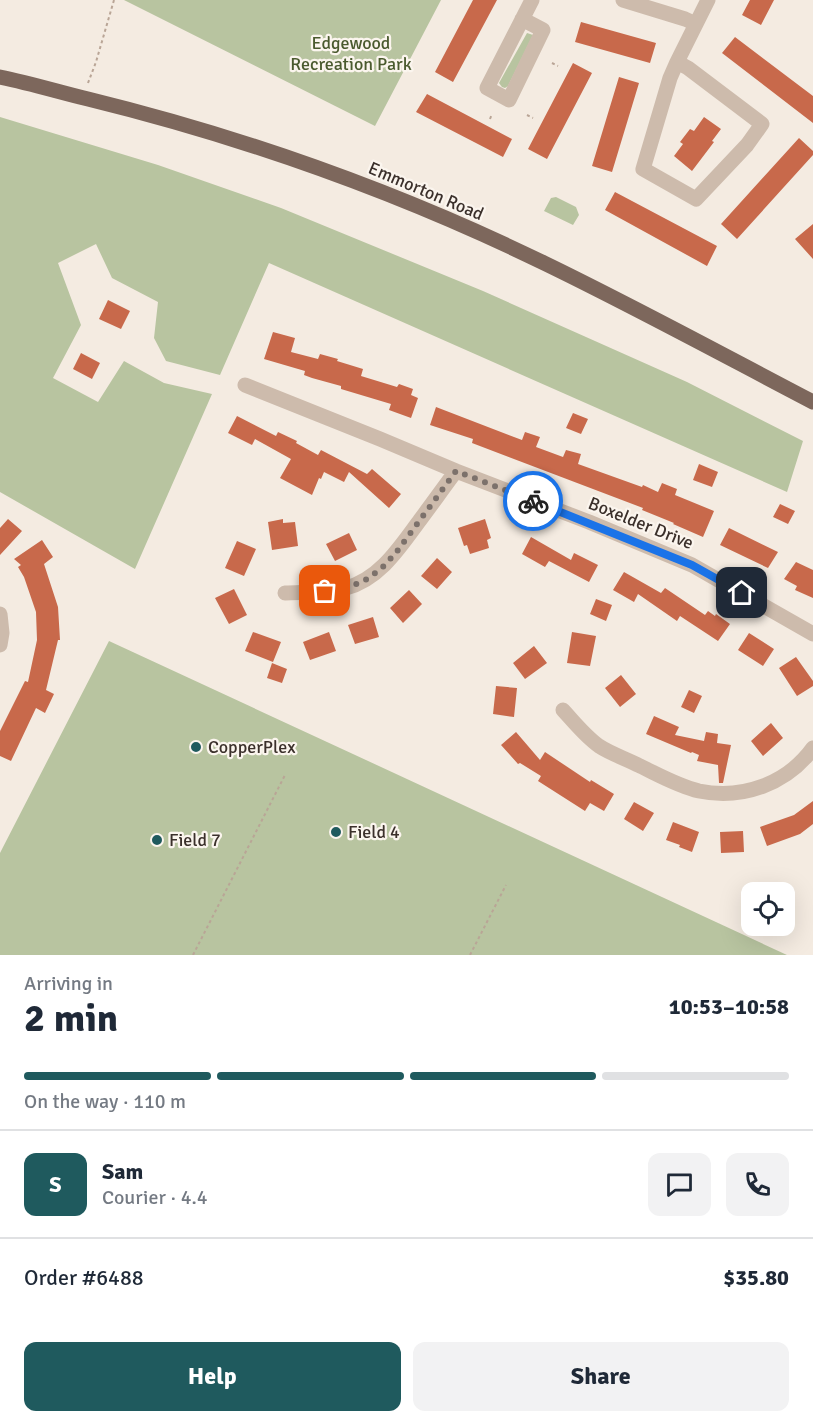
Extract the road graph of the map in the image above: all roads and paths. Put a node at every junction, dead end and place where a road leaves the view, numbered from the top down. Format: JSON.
{"nodes":[{"id":1,"x":114,"y":0,"type":"edge"},
{"id":2,"x":532,"y":0,"type":"edge"},
{"id":3,"x":623,"y":0,"type":"edge"},
{"id":4,"x":708,"y":0,"type":"edge"},
{"id":5,"x":522,"y":19,"type":"junction"},
{"id":6,"x":696,"y":24,"type":"junction"},
{"id":7,"x":676,"y":62,"type":"junction"},
{"id":8,"x":552,"y":63,"type":"dead end"},
{"id":9,"x":558,"y":66,"type":"dead end"},
{"id":10,"x":0,"y":77,"type":"edge"},
{"id":11,"x":83,"y":98,"type":"junction"},
{"id":12,"x":492,"y":114,"type":"dead end"},
{"id":13,"x":527,"y":115,"type":"dead end"},
{"id":14,"x":533,"y":118,"type":"dead end"},
{"id":15,"x":490,"y":119,"type":"dead end"},
{"id":16,"x":245,"y":385,"type":"dead end"},
{"id":17,"x":813,"y":402,"type":"edge"},
{"id":18,"x":456,"y":471,"type":"junction"},
{"id":19,"x":285,"y":593,"type":"dead end"},
{"id":20,"x":0,"y":614,"type":"edge"},
{"id":21,"x":813,"y":634,"type":"edge"},
{"id":22,"x":0,"y":645,"type":"edge"},
{"id":23,"x":563,"y":710,"type":"dead end"},
{"id":24,"x":813,"y":748,"type":"edge"},
{"id":25,"x":285,"y":775,"type":"dead end"},
{"id":26,"x":506,"y":885,"type":"dead end"},
{"id":27,"x":193,"y":955,"type":"edge"},
{"id":28,"x":470,"y":955,"type":"edge"}],
"edges":[{"from":1,"to":11,"type":"path"},
{"from":2,"to":5,"type":"street"},
{"from":3,"to":6,"type":"street"},
{"from":4,"to":6,"type":"street"},
{"from":5,"to":5,"type":"street"},
{"from":6,"to":7,"type":"street"},
{"from":7,"to":7,"type":"street"},
{"from":8,"to":9,"type":"path"},
{"from":10,"to":11,"type":"main road","name":"Emmorton Road"},
{"from":11,"to":17,"type":"main road","name":"Emmorton Road"},
{"from":12,"to":15,"type":"path"},
{"from":13,"to":14,"type":"path"},
{"from":16,"to":18,"type":"street","name":"Boxelder Drive"},
{"from":18,"to":19,"type":"street"},
{"from":18,"to":21,"type":"street","name":"Boxelder Drive"},
{"from":20,"to":22,"type":"street"},
{"from":23,"to":24,"type":"street"},
{"from":25,"to":27,"type":"path"},
{"from":26,"to":28,"type":"path"}]}
